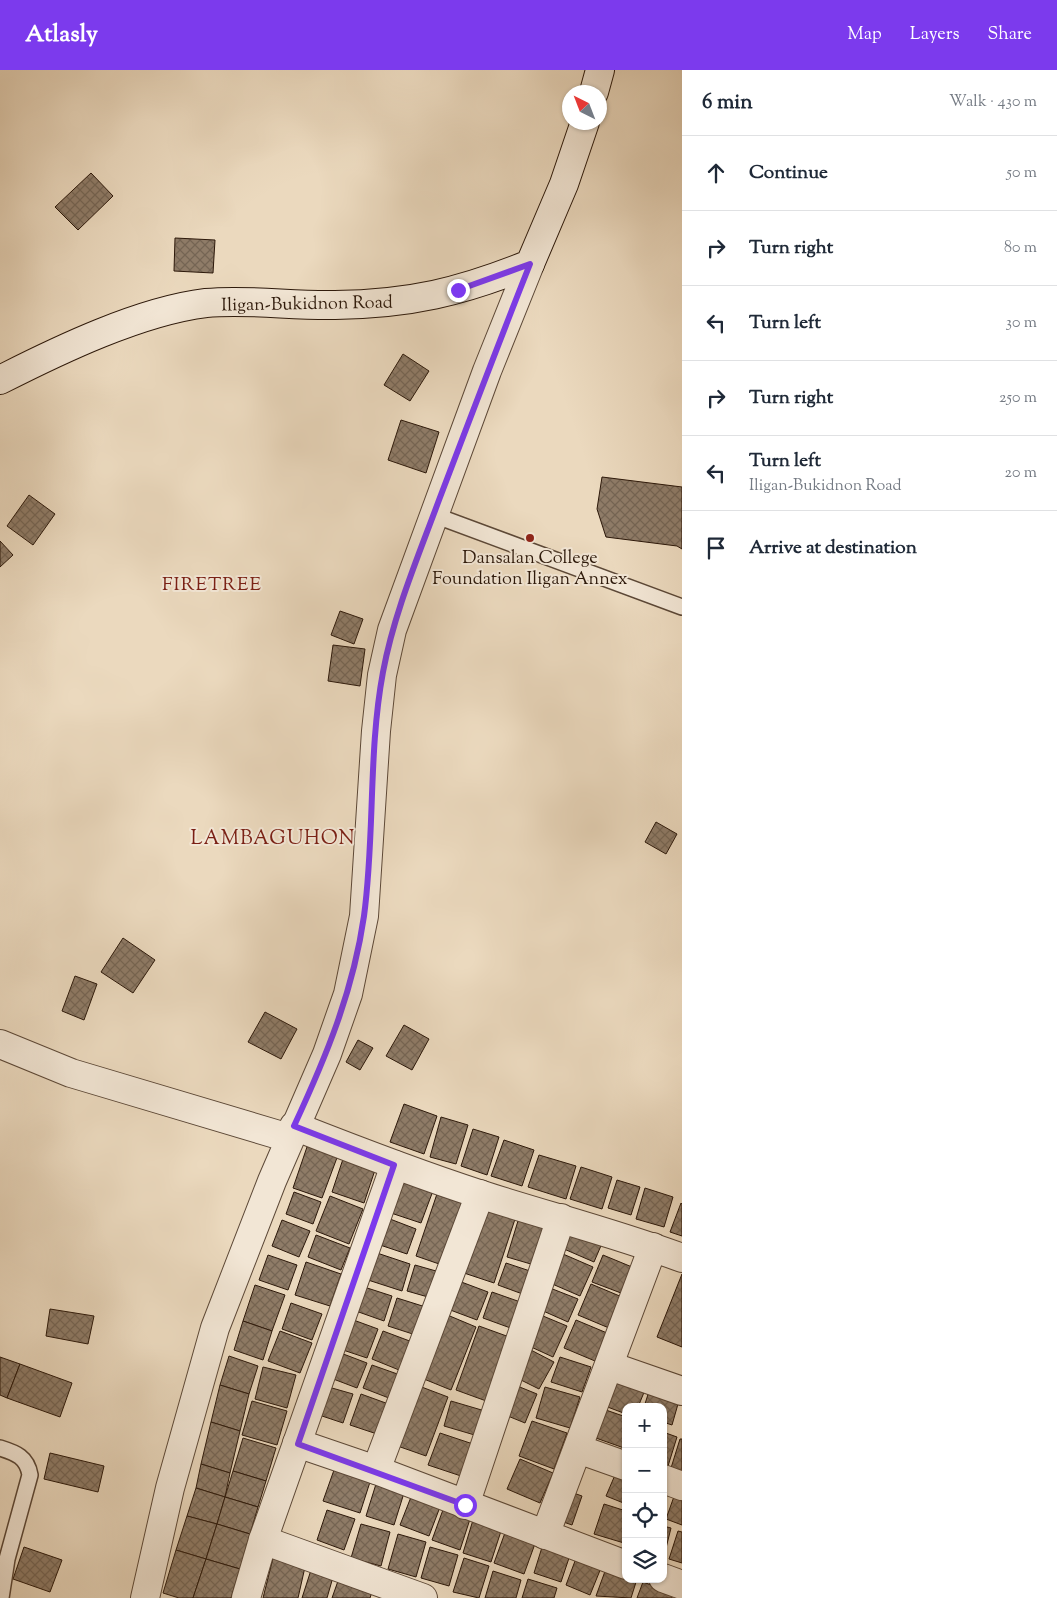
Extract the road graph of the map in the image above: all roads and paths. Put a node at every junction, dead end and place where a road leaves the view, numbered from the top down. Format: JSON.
{"nodes":[{"id":1,"x":600,"y":70,"type":"edge"},
{"id":2,"x":596,"y":85,"type":"edge"},
{"id":3,"x":582,"y":130,"type":"edge"},
{"id":4,"x":530,"y":264,"type":"junction"},
{"id":5,"x":0,"y":380,"type":"edge"},
{"id":6,"x":434,"y":516,"type":"junction"},
{"id":7,"x":682,"y":607,"type":"edge"},
{"id":8,"x":0,"y":1044,"type":"edge"},
{"id":9,"x":292,"y":1132,"type":"junction"},
{"id":10,"x":394,"y":1165,"type":"junction"},
{"id":11,"x":480,"y":1194,"type":"junction"},
{"id":12,"x":561,"y":1218,"type":"junction"},
{"id":13,"x":653,"y":1247,"type":"junction"},
{"id":14,"x":682,"y":1258,"type":"edge"},
{"id":15,"x":610,"y":1366,"type":"junction"},
{"id":16,"x":682,"y":1391,"type":"edge"},
{"id":17,"x":298,"y":1444,"type":"junction"},
{"id":18,"x":0,"y":1448,"type":"edge"},
{"id":19,"x":578,"y":1449,"type":"junction"},
{"id":20,"x":622,"y":1465,"type":"edge"},
{"id":21,"x":376,"y":1470,"type":"junction"},
{"id":22,"x":667,"y":1480,"type":"edge"},
{"id":23,"x":682,"y":1486,"type":"edge"},
{"id":24,"x":465,"y":1505,"type":"junction"},
{"id":25,"x":546,"y":1535,"type":"junction"},
{"id":26,"x":263,"y":1540,"type":"junction"},
{"id":27,"x":3,"y":1558,"type":"edge"},
{"id":28,"x":622,"y":1564,"type":"edge"},
{"id":29,"x":667,"y":1579,"type":"edge"},
{"id":30,"x":682,"y":1585,"type":"edge"},
{"id":31,"x":1,"y":1598,"type":"edge"},
{"id":32,"x":145,"y":1598,"type":"edge"},
{"id":33,"x":246,"y":1598,"type":"edge"},
{"id":34,"x":423,"y":1598,"type":"edge"}],
"edges":[{"from":1,"to":2,"type":"street"},
{"from":3,"to":4,"type":"street"},
{"from":4,"to":5,"type":"street","name":"Iligan-Bukidnon Road"},
{"from":4,"to":6,"type":"street"},
{"from":6,"to":7,"type":"lane"},
{"from":6,"to":9,"type":"street"},
{"from":8,"to":9,"type":"street"},
{"from":9,"to":10,"type":"street"},
{"from":9,"to":32,"type":"street"},
{"from":10,"to":11,"type":"street"},
{"from":10,"to":17,"type":"street"},
{"from":11,"to":12,"type":"street"},
{"from":11,"to":21,"type":"street"},
{"from":12,"to":13,"type":"street"},
{"from":12,"to":24,"type":"street"},
{"from":13,"to":14,"type":"street"},
{"from":13,"to":15,"type":"street"},
{"from":15,"to":16,"type":"street"},
{"from":15,"to":19,"type":"street"},
{"from":17,"to":21,"type":"street"},
{"from":17,"to":26,"type":"street"},
{"from":18,"to":27,"type":"lane"},
{"from":19,"to":20,"type":"street"},
{"from":19,"to":25,"type":"street"},
{"from":21,"to":24,"type":"street"},
{"from":22,"to":23,"type":"street"},
{"from":24,"to":25,"type":"street"},
{"from":25,"to":28,"type":"street"},
{"from":26,"to":33,"type":"street"},
{"from":26,"to":34,"type":"street"},
{"from":27,"to":31,"type":"lane"},
{"from":29,"to":30,"type":"street"}]}
